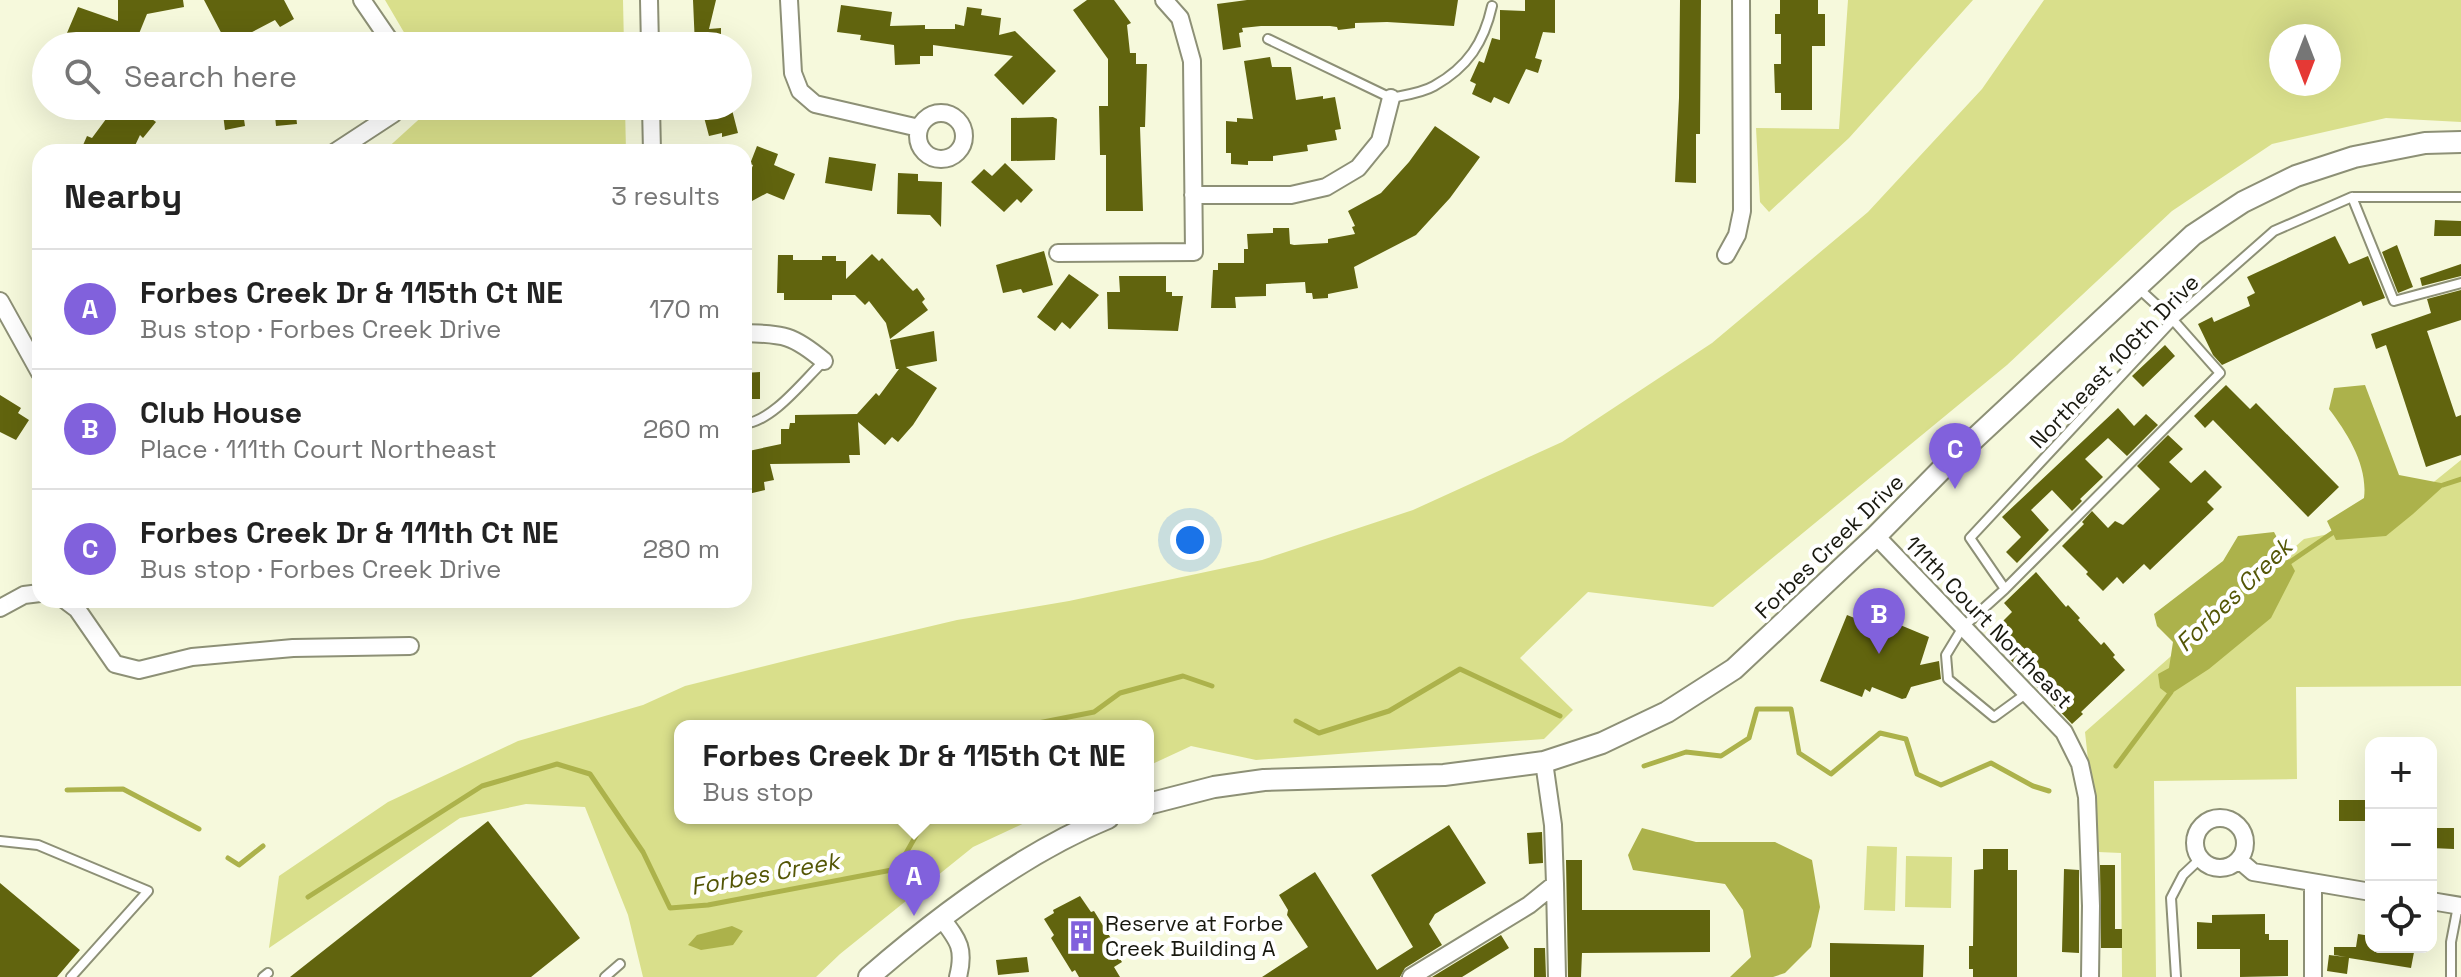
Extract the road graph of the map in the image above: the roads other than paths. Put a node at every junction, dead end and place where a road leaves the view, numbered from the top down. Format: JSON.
{"nodes":[{"id":1,"x":362,"y":0,"type":"edge"},
{"id":2,"x":649,"y":0,"type":"edge"},
{"id":3,"x":789,"y":0,"type":"edge"},
{"id":4,"x":1164,"y":0,"type":"edge"},
{"id":5,"x":1741,"y":0,"type":"edge"},
{"id":6,"x":1492,"y":6,"type":"dead end"},
{"id":7,"x":384,"y":32,"type":"edge"},
{"id":8,"x":650,"y":32,"type":"edge"},
{"id":9,"x":1268,"y":39,"type":"dead end"},
{"id":10,"x":1391,"y":98,"type":"junction"},
{"id":11,"x":384,"y":120,"type":"edge"},
{"id":12,"x":651,"y":120,"type":"edge"},
{"id":13,"x":919,"y":128,"type":"dead end"},
{"id":14,"x":2461,"y":142,"type":"edge"},
{"id":15,"x":347,"y":144,"type":"edge"},
{"id":16,"x":652,"y":144,"type":"edge"},
{"id":17,"x":1193,"y":195,"type":"junction"},
{"id":18,"x":2352,"y":197,"type":"junction"},
{"id":19,"x":2461,"y":197,"type":"edge"},
{"id":20,"x":1058,"y":253,"type":"dead end"},
{"id":21,"x":1726,"y":255,"type":"dead end"},
{"id":22,"x":2461,"y":283,"type":"edge"},
{"id":23,"x":2136,"y":286,"type":"junction"},
{"id":24,"x":0,"y":301,"type":"edge"},
{"id":25,"x":2173,"y":320,"type":"junction"},
{"id":26,"x":752,"y":333,"type":"edge"},
{"id":27,"x":32,"y":359,"type":"edge"},
{"id":28,"x":824,"y":361,"type":"joint"},
{"id":29,"x":752,"y":423,"type":"edge"},
{"id":30,"x":1876,"y":536,"type":"junction"},
{"id":31,"x":2005,"y":589,"type":"junction"},
{"id":32,"x":32,"y":594,"type":"edge"},
{"id":33,"x":0,"y":608,"type":"edge"},
{"id":34,"x":76,"y":608,"type":"edge"},
{"id":35,"x":1963,"y":627,"type":"junction"},
{"id":36,"x":410,"y":646,"type":"dead end"},
{"id":37,"x":2027,"y":693,"type":"junction"},
{"id":38,"x":1544,"y":762,"type":"junction"},
{"id":39,"x":1154,"y":802,"type":"edge"},
{"id":40,"x":1096,"y":824,"type":"edge"},
{"id":41,"x":0,"y":841,"type":"edge"},
{"id":42,"x":2200,"y":859,"type":"junction"},
{"id":43,"x":2239,"y":860,"type":"junction"},
{"id":44,"x":2313,"y":883,"type":"junction"},
{"id":45,"x":1555,"y":884,"type":"junction"},
{"id":46,"x":2365,"y":891,"type":"edge"},
{"id":47,"x":2437,"y":902,"type":"edge"},
{"id":48,"x":2459,"y":906,"type":"edge"},
{"id":49,"x":942,"y":919,"type":"junction"},
{"id":50,"x":620,"y":964,"type":"dead end"},
{"id":51,"x":71,"y":977,"type":"edge"},
{"id":52,"x":605,"y":977,"type":"edge"},
{"id":53,"x":869,"y":977,"type":"edge"},
{"id":54,"x":958,"y":977,"type":"edge"},
{"id":55,"x":1411,"y":977,"type":"edge"},
{"id":56,"x":1557,"y":977,"type":"edge"},
{"id":57,"x":2090,"y":977,"type":"edge"},
{"id":58,"x":2176,"y":977,"type":"edge"},
{"id":59,"x":2313,"y":977,"type":"edge"},
{"id":60,"x":2451,"y":977,"type":"edge"}],
"edges":[{"from":1,"to":7,"type":"street"},
{"from":2,"to":8,"type":"street"},
{"from":3,"to":13,"type":"street"},
{"from":4,"to":17,"type":"street"},
{"from":5,"to":21,"type":"street"},
{"from":6,"to":10,"type":"lane"},
{"from":9,"to":10,"type":"lane"},
{"from":10,"to":17,"type":"street"},
{"from":11,"to":15,"type":"street"},
{"from":12,"to":16,"type":"street"},
{"from":14,"to":23,"type":"street","name":"Forbes Creek Drive"},
{"from":17,"to":20,"type":"street"},
{"from":18,"to":19,"type":"lane","name":"Northeast 106th Drive"},
{"from":18,"to":22,"type":"lane"},
{"from":18,"to":25,"type":"lane","name":"Northeast 106th Drive"},
{"from":23,"to":25,"type":"lane"},
{"from":23,"to":30,"type":"street","name":"Forbes Creek Drive"},
{"from":24,"to":27,"type":"street"},
{"from":25,"to":31,"type":"lane","name":"Northeast 106th Drive"},
{"from":25,"to":31,"type":"lane"},
{"from":26,"to":28,"type":"street"},
{"from":28,"to":29,"type":"lane"},
{"from":30,"to":35,"type":"street","name":"111th Court Northeast"},
{"from":30,"to":38,"type":"street","name":"Forbes Creek Drive"},
{"from":31,"to":35,"type":"lane"},
{"from":32,"to":33,"type":"street"},
{"from":34,"to":36,"type":"street"},
{"from":35,"to":37,"type":"street","name":"111th Court Northeast"},
{"from":35,"to":37,"type":"lane"},
{"from":37,"to":57,"type":"street","name":"111th Court Northeast"},
{"from":38,"to":39,"type":"street","name":"Forbes Creek Drive"},
{"from":38,"to":45,"type":"street"},
{"from":40,"to":49,"type":"street"},
{"from":41,"to":51,"type":"lane"},
{"from":42,"to":43,"type":"street"},
{"from":42,"to":43,"type":"street"},
{"from":42,"to":58,"type":"lane"},
{"from":43,"to":44,"type":"street"},
{"from":44,"to":46,"type":"street"},
{"from":44,"to":59,"type":"street"},
{"from":45,"to":55,"type":"street"},
{"from":45,"to":56,"type":"street"},
{"from":47,"to":48,"type":"street"},
{"from":48,"to":60,"type":"lane"},
{"from":49,"to":53,"type":"street"},
{"from":49,"to":54,"type":"street"},
{"from":50,"to":52,"type":"lane"}]}
